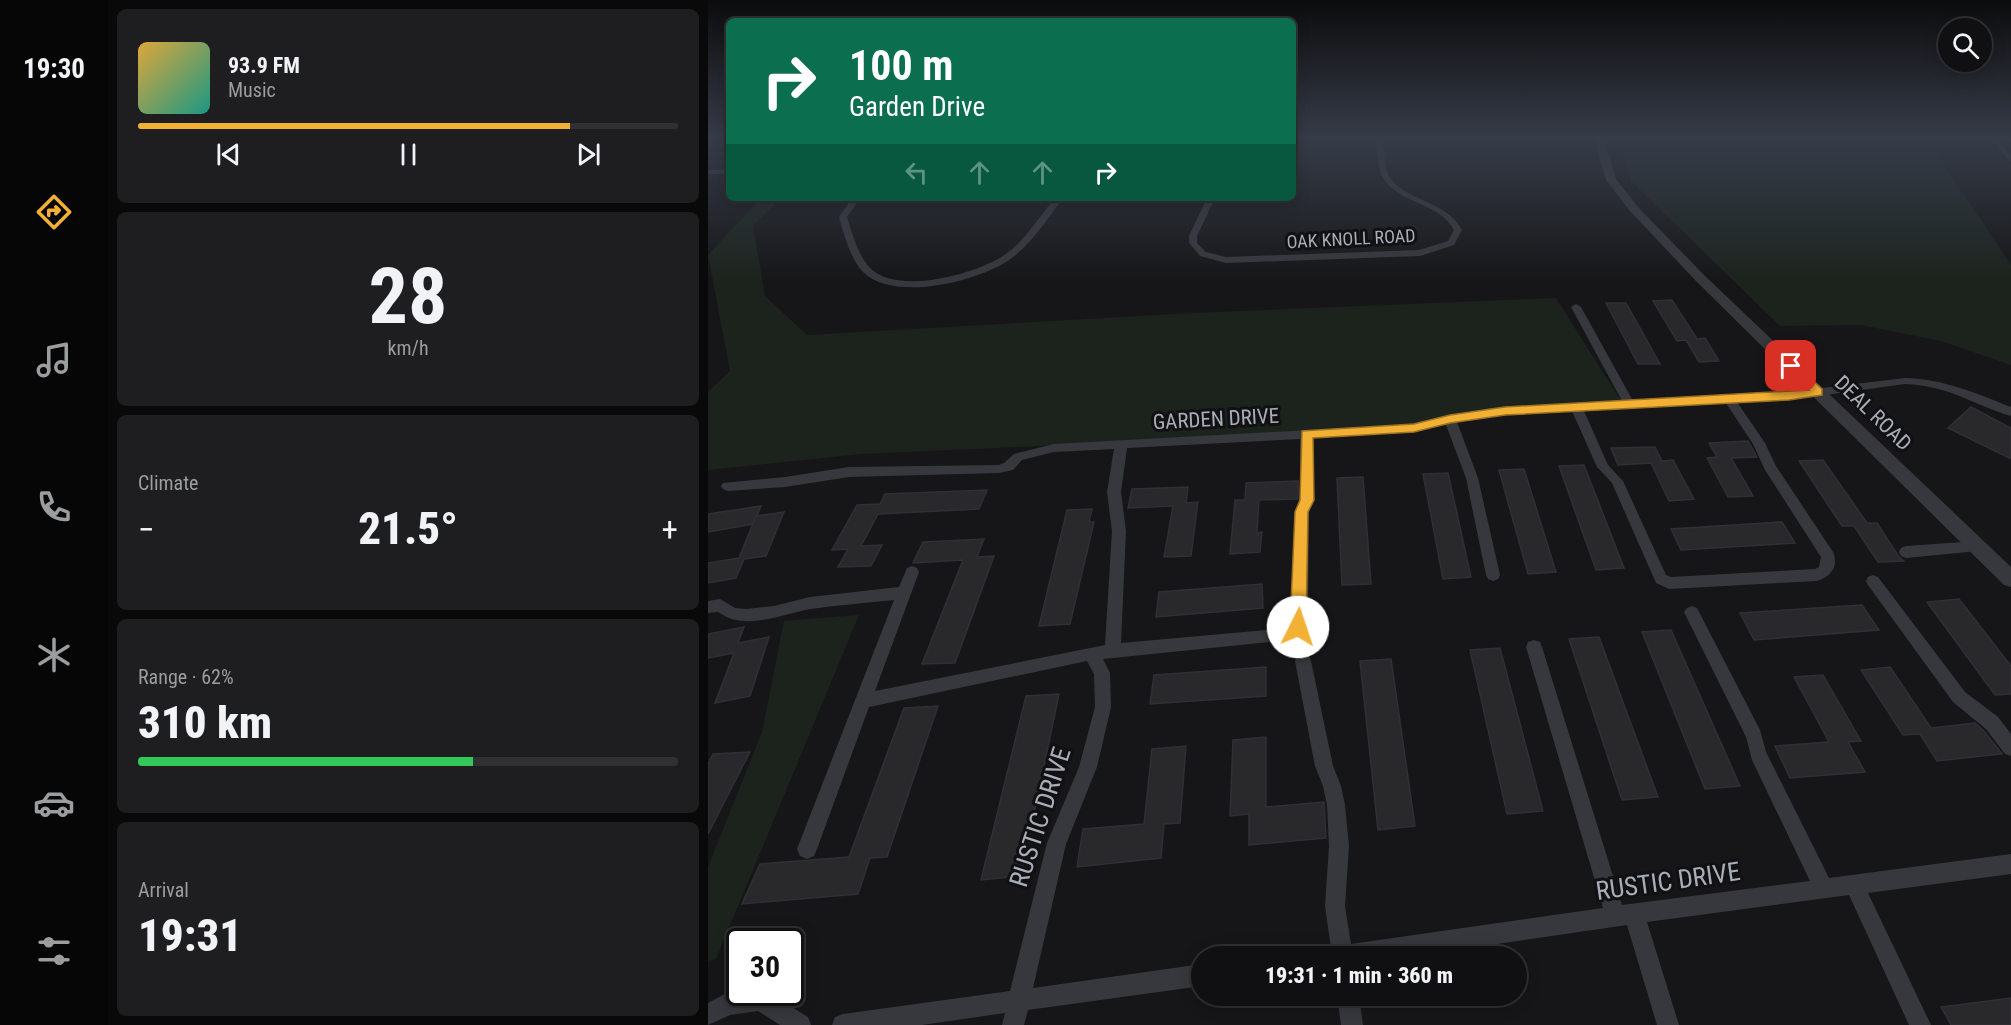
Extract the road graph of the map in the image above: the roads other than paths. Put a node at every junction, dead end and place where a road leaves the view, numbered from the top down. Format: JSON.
{"nodes":[{"id":1,"x":1395,"y":186,"type":"edge"},
{"id":2,"x":1615,"y":186,"type":"edge"},
{"id":3,"x":853,"y":201,"type":"edge"},
{"id":4,"x":1057,"y":201,"type":"edge"},
{"id":5,"x":1210,"y":201,"type":"edge"},
{"id":6,"x":1576,"y":307,"type":"dead end"},
{"id":7,"x":1818,"y":392,"type":"junction"},
{"id":8,"x":1729,"y":399,"type":"junction"},
{"id":9,"x":1629,"y":404,"type":"junction"},
{"id":10,"x":1576,"y":407,"type":"junction"},
{"id":11,"x":2011,"y":412,"type":"edge"},
{"id":12,"x":1450,"y":419,"type":"junction"},
{"id":13,"x":1306,"y":434,"type":"junction"},
{"id":14,"x":1121,"y":444,"type":"junction"},
{"id":15,"x":728,"y":486,"type":"dead end"},
{"id":16,"x":1978,"y":546,"type":"junction"},
{"id":17,"x":1906,"y":552,"type":"dead end"},
{"id":18,"x":912,"y":572,"type":"dead end"},
{"id":19,"x":1493,"y":575,"type":"dead end"},
{"id":20,"x":2011,"y":579,"type":"edge"},
{"id":21,"x":1873,"y":581,"type":"dead end"},
{"id":22,"x":903,"y":593,"type":"junction"},
{"id":23,"x":708,"y":608,"type":"edge"},
{"id":24,"x":1692,"y":612,"type":"dead end"},
{"id":25,"x":1534,"y":647,"type":"dead end"},
{"id":26,"x":1113,"y":652,"type":"junction"},
{"id":27,"x":1091,"y":653,"type":"junction"},
{"id":28,"x":1304,"y":661,"type":"dead end"},
{"id":29,"x":862,"y":701,"type":"junction"},
{"id":30,"x":2011,"y":748,"type":"edge"},
{"id":31,"x":807,"y":849,"type":"dead end"},
{"id":32,"x":2011,"y":864,"type":"edge"},
{"id":33,"x":1854,"y":884,"type":"junction"},
{"id":34,"x":1824,"y":889,"type":"junction"},
{"id":35,"x":1625,"y":915,"type":"junction"},
{"id":36,"x":1338,"y":946,"type":"edge"},
{"id":37,"x":1416,"y":946,"type":"edge"},
{"id":38,"x":1191,"y":977,"type":"edge"},
{"id":39,"x":1019,"y":1000,"type":"junction"},
{"id":40,"x":1349,"y":1006,"type":"edge"},
{"id":41,"x":708,"y":1015,"type":"edge"},
{"id":42,"x":801,"y":1025,"type":"edge"},
{"id":43,"x":843,"y":1025,"type":"edge"},
{"id":44,"x":1013,"y":1025,"type":"edge"},
{"id":45,"x":1352,"y":1025,"type":"edge"},
{"id":46,"x":1668,"y":1025,"type":"edge"},
{"id":47,"x":1920,"y":1025,"type":"edge"}],
"edges":[{"from":1,"to":5,"type":"street","name":"OAK KNOLL ROAD"},
{"from":2,"to":7,"type":"street","name":"DEAL ROAD"},
{"from":3,"to":4,"type":"street"},
{"from":6,"to":9,"type":"street"},
{"from":7,"to":8,"type":"street","name":"GARDEN DRIVE"},
{"from":7,"to":11,"type":"street","name":"GARDEN DRIVE"},
{"from":7,"to":16,"type":"street","name":"DEAL ROAD"},
{"from":8,"to":9,"type":"street","name":"GARDEN DRIVE"},
{"from":8,"to":10,"type":"street"},
{"from":9,"to":10,"type":"street","name":"GARDEN DRIVE"},
{"from":10,"to":12,"type":"street","name":"GARDEN DRIVE"},
{"from":12,"to":13,"type":"street","name":"GARDEN DRIVE"},
{"from":12,"to":19,"type":"street"},
{"from":13,"to":14,"type":"street","name":"GARDEN DRIVE"},
{"from":13,"to":26,"type":"street"},
{"from":14,"to":15,"type":"street","name":"GARDEN DRIVE"},
{"from":14,"to":26,"type":"street"},
{"from":16,"to":17,"type":"street"},
{"from":16,"to":20,"type":"street","name":"DEAL ROAD"},
{"from":18,"to":22,"type":"street"},
{"from":21,"to":30,"type":"street"},
{"from":22,"to":23,"type":"street"},
{"from":22,"to":29,"type":"street"},
{"from":24,"to":34,"type":"street"},
{"from":25,"to":35,"type":"street"},
{"from":26,"to":27,"type":"street"},
{"from":27,"to":29,"type":"street"},
{"from":27,"to":39,"type":"street","name":"RUSTIC DRIVE"},
{"from":28,"to":36,"type":"street"},
{"from":29,"to":31,"type":"street"},
{"from":32,"to":33,"type":"street","name":"RUSTIC DRIVE"},
{"from":33,"to":34,"type":"street","name":"RUSTIC DRIVE"},
{"from":33,"to":47,"type":"street"},
{"from":34,"to":35,"type":"street","name":"RUSTIC DRIVE"},
{"from":35,"to":37,"type":"street","name":"RUSTIC DRIVE"},
{"from":35,"to":46,"type":"street"},
{"from":38,"to":39,"type":"street"},
{"from":39,"to":43,"type":"street"},
{"from":39,"to":44,"type":"street","name":"RUSTIC DRIVE"},
{"from":40,"to":45,"type":"street"},
{"from":41,"to":42,"type":"street"}]}
